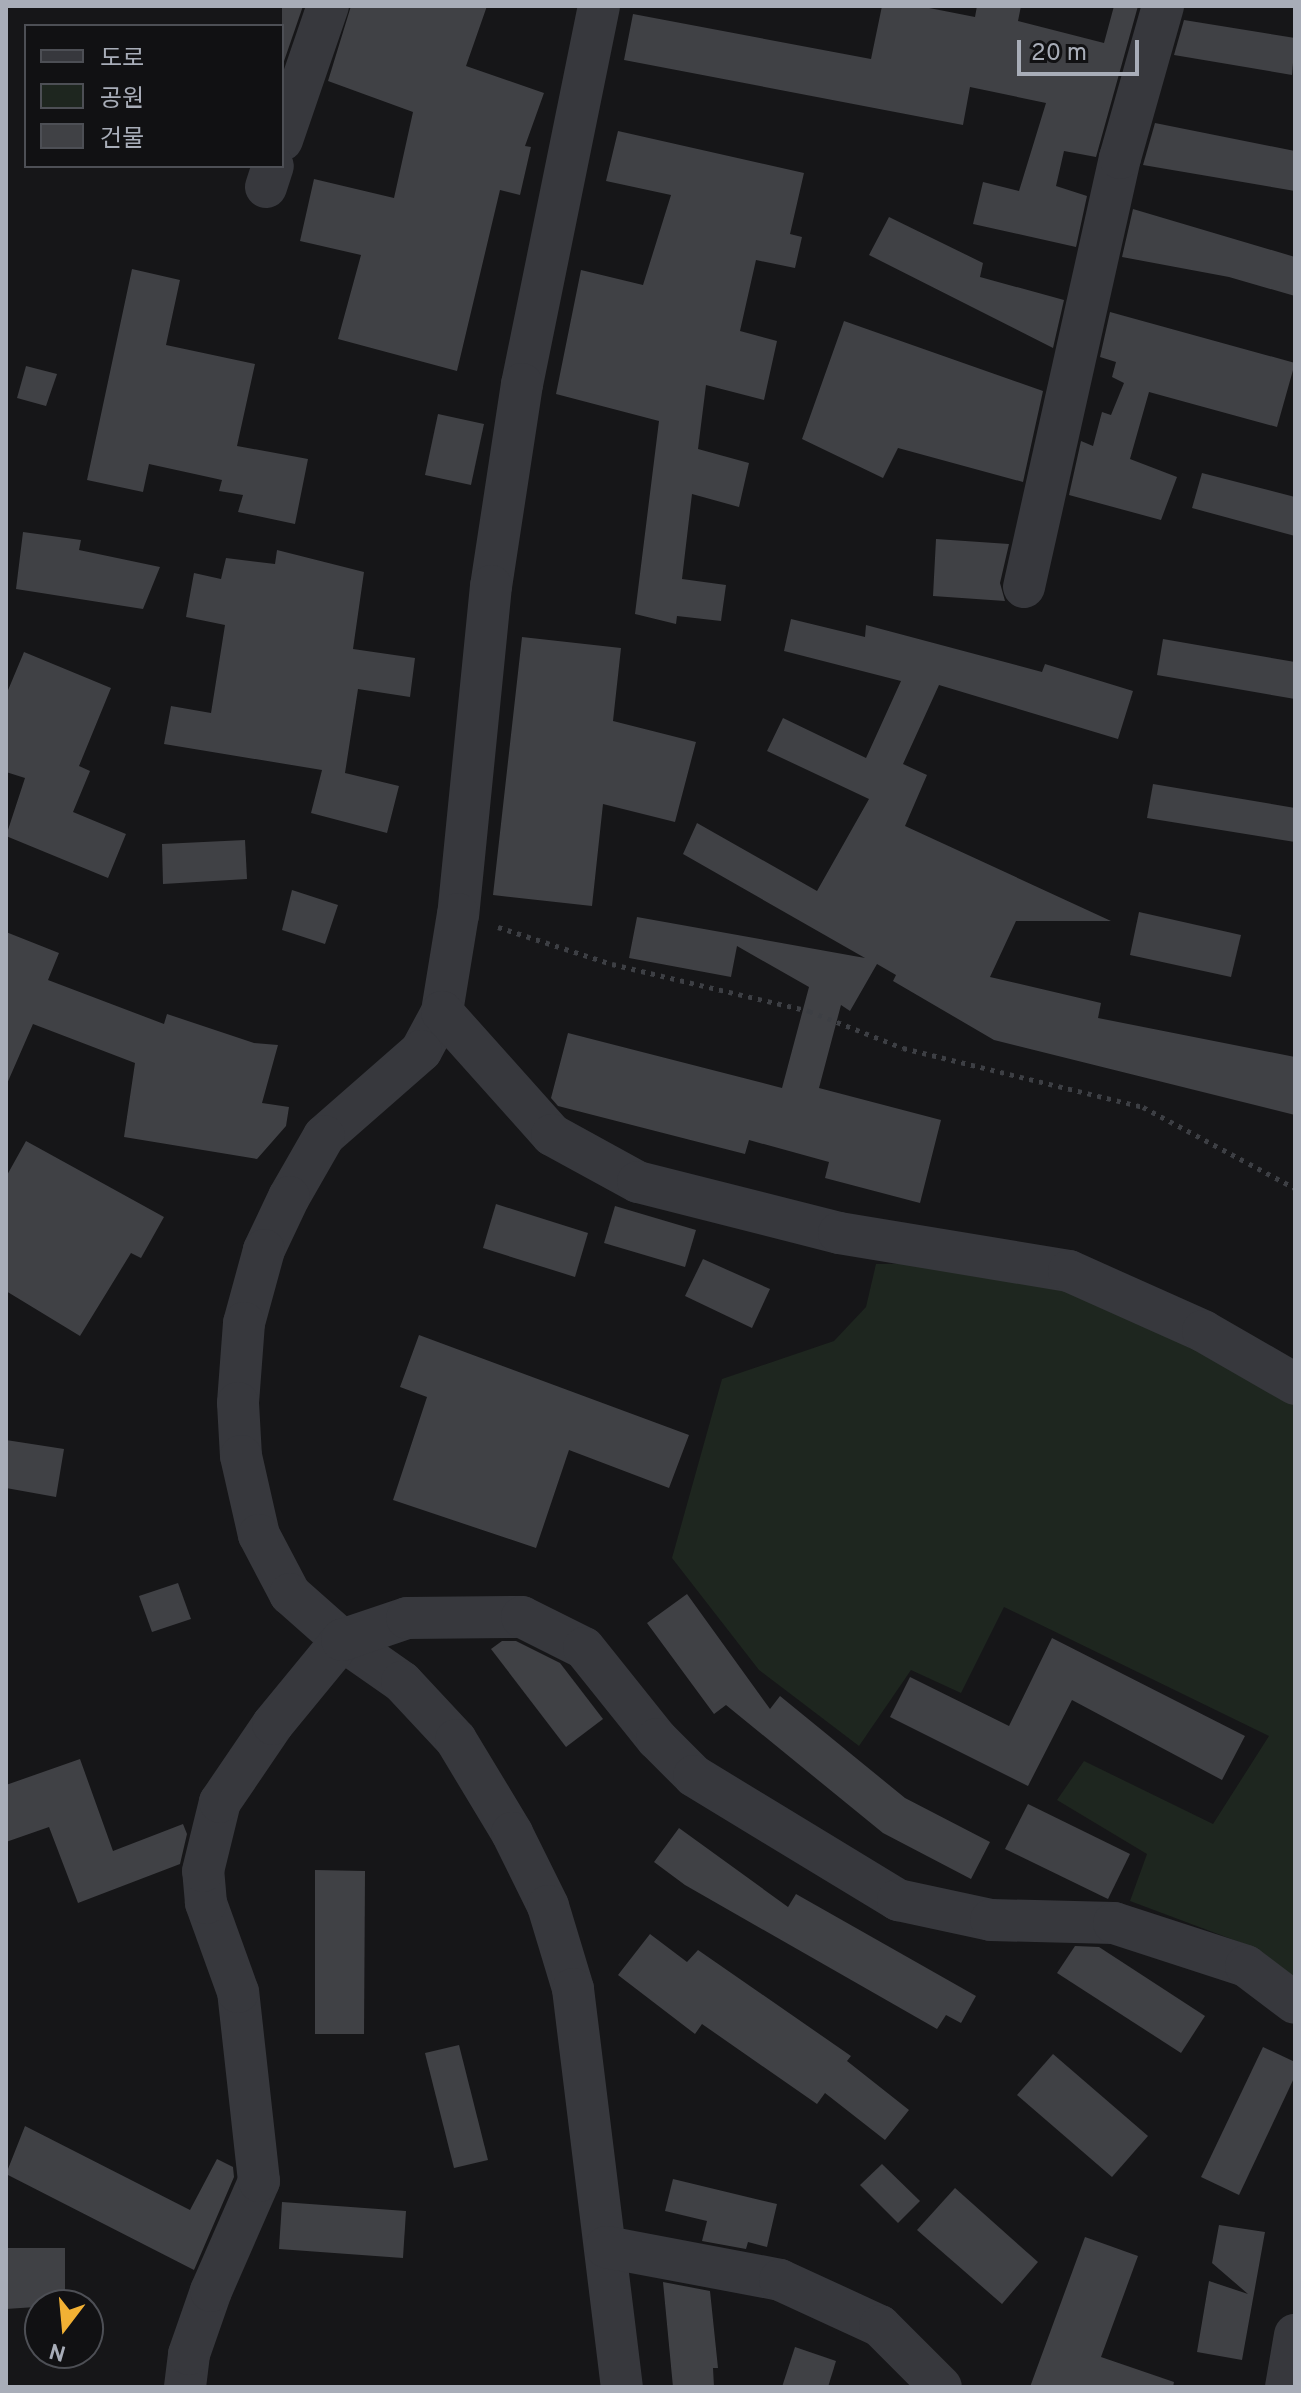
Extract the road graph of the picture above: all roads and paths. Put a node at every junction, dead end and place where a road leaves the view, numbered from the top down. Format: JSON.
{"nodes":[{"id":1,"x":328,"y":6,"type":"edge"},
{"id":2,"x":599,"y":6,"type":"edge"},
{"id":3,"x":1163,"y":6,"type":"edge"},
{"id":4,"x":284,"y":134,"type":"edge"},
{"id":5,"x":1024,"y":587,"type":"dead end"},
{"id":6,"x":458,"y":914,"type":"junction"},
{"id":7,"x":442,"y":1012,"type":"junction"},
{"id":8,"x":1295,"y":1188,"type":"edge"},
{"id":9,"x":1295,"y":1384,"type":"edge"},
{"id":10,"x":342,"y":1640,"type":"junction"},
{"id":11,"x":1295,"y":2003,"type":"edge"},
{"id":12,"x":606,"y":2247,"type":"junction"},
{"id":13,"x":1295,"y":2335,"type":"edge"},
{"id":14,"x":185,"y":2387,"type":"edge"},
{"id":15,"x":622,"y":2387,"type":"edge"},
{"id":16,"x":941,"y":2387,"type":"edge"},
{"id":17,"x":1286,"y":2387,"type":"edge"}],
"edges":[{"from":1,"to":4,"type":"street"},
{"from":2,"to":6,"type":"street"},
{"from":3,"to":5,"type":"street"},
{"from":6,"to":7,"type":"street"},
{"from":6,"to":8,"type":"path"},
{"from":7,"to":9,"type":"street"},
{"from":7,"to":10,"type":"street"},
{"from":10,"to":11,"type":"street"},
{"from":10,"to":12,"type":"street"},
{"from":10,"to":14,"type":"street"},
{"from":12,"to":15,"type":"street"},
{"from":12,"to":16,"type":"street"},
{"from":13,"to":17,"type":"street"}]}
